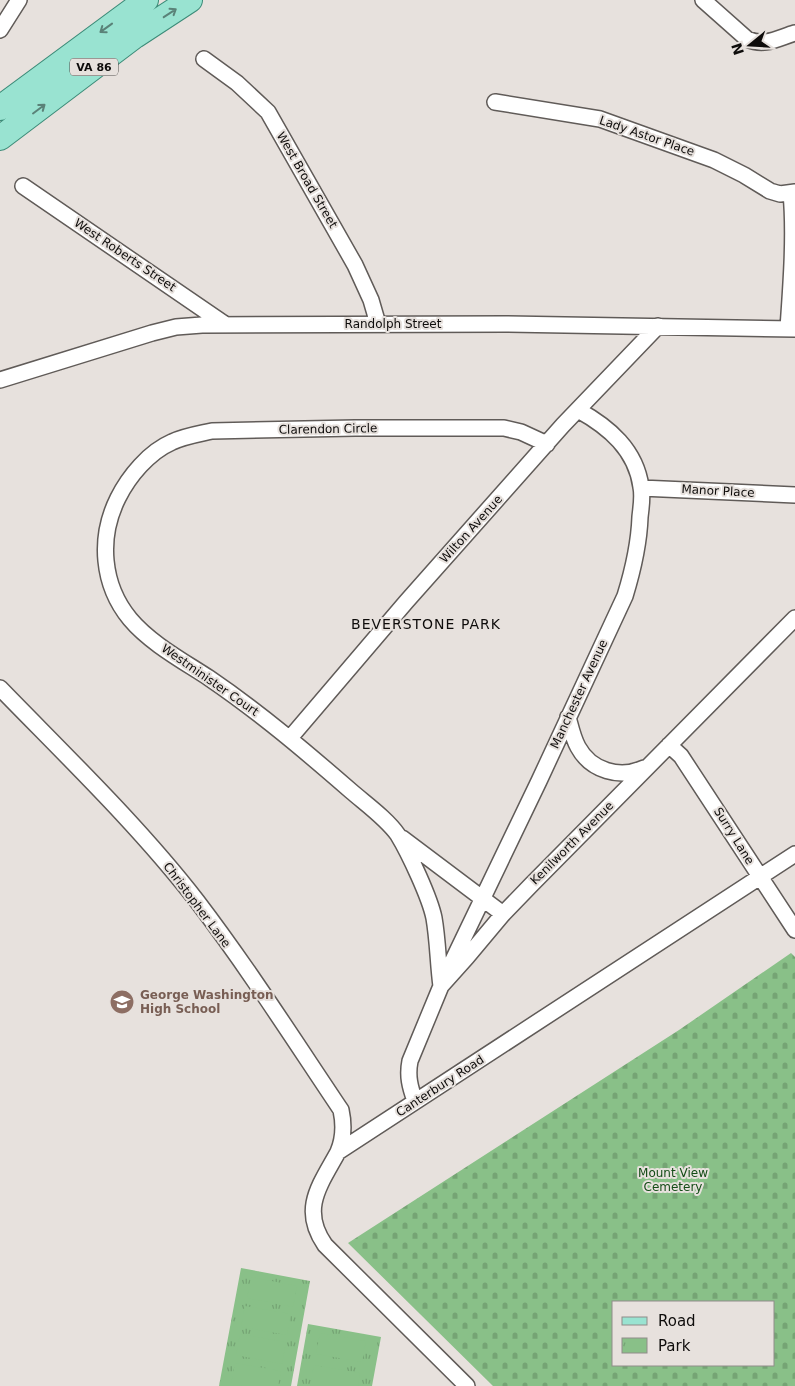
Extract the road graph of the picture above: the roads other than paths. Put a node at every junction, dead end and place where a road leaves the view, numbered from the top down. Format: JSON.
{"nodes":[{"id":1,"x":19,"y":0,"type":"edge"},
{"id":2,"x":146,"y":0,"type":"edge"},
{"id":3,"x":190,"y":0,"type":"edge"},
{"id":4,"x":703,"y":0,"type":"edge"},
{"id":5,"x":0,"y":30,"type":"edge"},
{"id":6,"x":795,"y":33,"type":"edge"},
{"id":7,"x":204,"y":59,"type":"dead end"},
{"id":8,"x":495,"y":102,"type":"dead end"},
{"id":9,"x":0,"y":108,"type":"edge"},
{"id":10,"x":0,"y":138,"type":"edge"},
{"id":11,"x":23,"y":186,"type":"dead end"},
{"id":12,"x":793,"y":192,"type":"edge"},
{"id":13,"x":378,"y":324,"type":"junction"},
{"id":14,"x":226,"y":325,"type":"junction"},
{"id":15,"x":658,"y":326,"type":"junction"},
{"id":16,"x":792,"y":328,"type":"edge"},
{"id":17,"x":0,"y":380,"type":"edge"},
{"id":18,"x":578,"y":410,"type":"junction"},
{"id":19,"x":547,"y":444,"type":"junction"},
{"id":20,"x":125,"y":487,"type":"joint"},
{"id":21,"x":642,"y":488,"type":"junction"},
{"id":22,"x":795,"y":495,"type":"edge"},
{"id":23,"x":795,"y":618,"type":"edge"},
{"id":24,"x":0,"y":688,"type":"edge"},
{"id":25,"x":568,"y":717,"type":"junction"},
{"id":26,"x":290,"y":738,"type":"junction"},
{"id":27,"x":669,"y":745,"type":"junction"},
{"id":28,"x":647,"y":767,"type":"junction"},
{"id":29,"x":397,"y":834,"type":"junction"},
{"id":30,"x":795,"y":854,"type":"edge"},
{"id":31,"x":760,"y":877,"type":"junction"},
{"id":32,"x":482,"y":900,"type":"junction"},
{"id":33,"x":503,"y":914,"type":"junction"},
{"id":34,"x":795,"y":930,"type":"edge"},
{"id":35,"x":441,"y":986,"type":"junction"},
{"id":36,"x":415,"y":1101,"type":"junction"},
{"id":37,"x":338,"y":1152,"type":"junction"},
{"id":38,"x":467,"y":1386,"type":"edge"}],
"edges":[{"from":1,"to":5,"type":"street"},
{"from":2,"to":9,"type":"main road","number":"VA 86","one_way":true},
{"from":10,"to":3,"type":"main road","number":"VA 86","one_way":true},
{"from":4,"to":6,"type":"street"},
{"from":7,"to":13,"type":"street","name":"West Broad Street"},
{"from":8,"to":12,"type":"street","name":"Lady Astor Place"},
{"from":11,"to":14,"type":"street","name":"West Roberts Street"},
{"from":12,"to":16,"type":"street"},
{"from":13,"to":14,"type":"street","name":"Randolph Street"},
{"from":13,"to":15,"type":"street","name":"Randolph Street"},
{"from":14,"to":17,"type":"street","name":"Randolph Street"},
{"from":15,"to":16,"type":"street","name":"Randolph Street"},
{"from":15,"to":18,"type":"street","name":"Wilton Avenue"},
{"from":18,"to":19,"type":"street","name":"Wilton Avenue"},
{"from":18,"to":21,"type":"street","name":"Manchester Avenue"},
{"from":19,"to":20,"type":"street","name":"Clarendon Circle"},
{"from":19,"to":26,"type":"street","name":"Wilton Avenue"},
{"from":20,"to":26,"type":"street","name":"Westminister Court"},
{"from":21,"to":22,"type":"street","name":"Manor Place"},
{"from":21,"to":25,"type":"street","name":"Manchester Avenue"},
{"from":23,"to":27,"type":"street","name":"Kenilworth Avenue"},
{"from":24,"to":37,"type":"street","name":"Christopher Lane"},
{"from":25,"to":28,"type":"street"},
{"from":25,"to":32,"type":"street","name":"Manchester Avenue"},
{"from":26,"to":29,"type":"street","name":"Westminister Court"},
{"from":27,"to":28,"type":"street","name":"Kenilworth Avenue"},
{"from":27,"to":31,"type":"street","name":"Surry Lane"},
{"from":28,"to":33,"type":"street","name":"Kenilworth Avenue"},
{"from":29,"to":32,"type":"street","name":"Westminister Court"},
{"from":29,"to":35,"type":"street","name":"Westminister Court"},
{"from":30,"to":31,"type":"street","name":"Canterbury Road"},
{"from":31,"to":34,"type":"street","name":"Surry Lane"},
{"from":31,"to":36,"type":"street","name":"Canterbury Road"},
{"from":32,"to":33,"type":"street","name":"Westminister Court"},
{"from":32,"to":35,"type":"street","name":"Manchester Avenue"},
{"from":33,"to":35,"type":"street","name":"Kenilworth Avenue"},
{"from":35,"to":36,"type":"street","name":"Kenilworth Avenue"},
{"from":36,"to":37,"type":"street","name":"Canterbury Road"},
{"from":37,"to":38,"type":"street","name":"Canterbury Road"}]}
